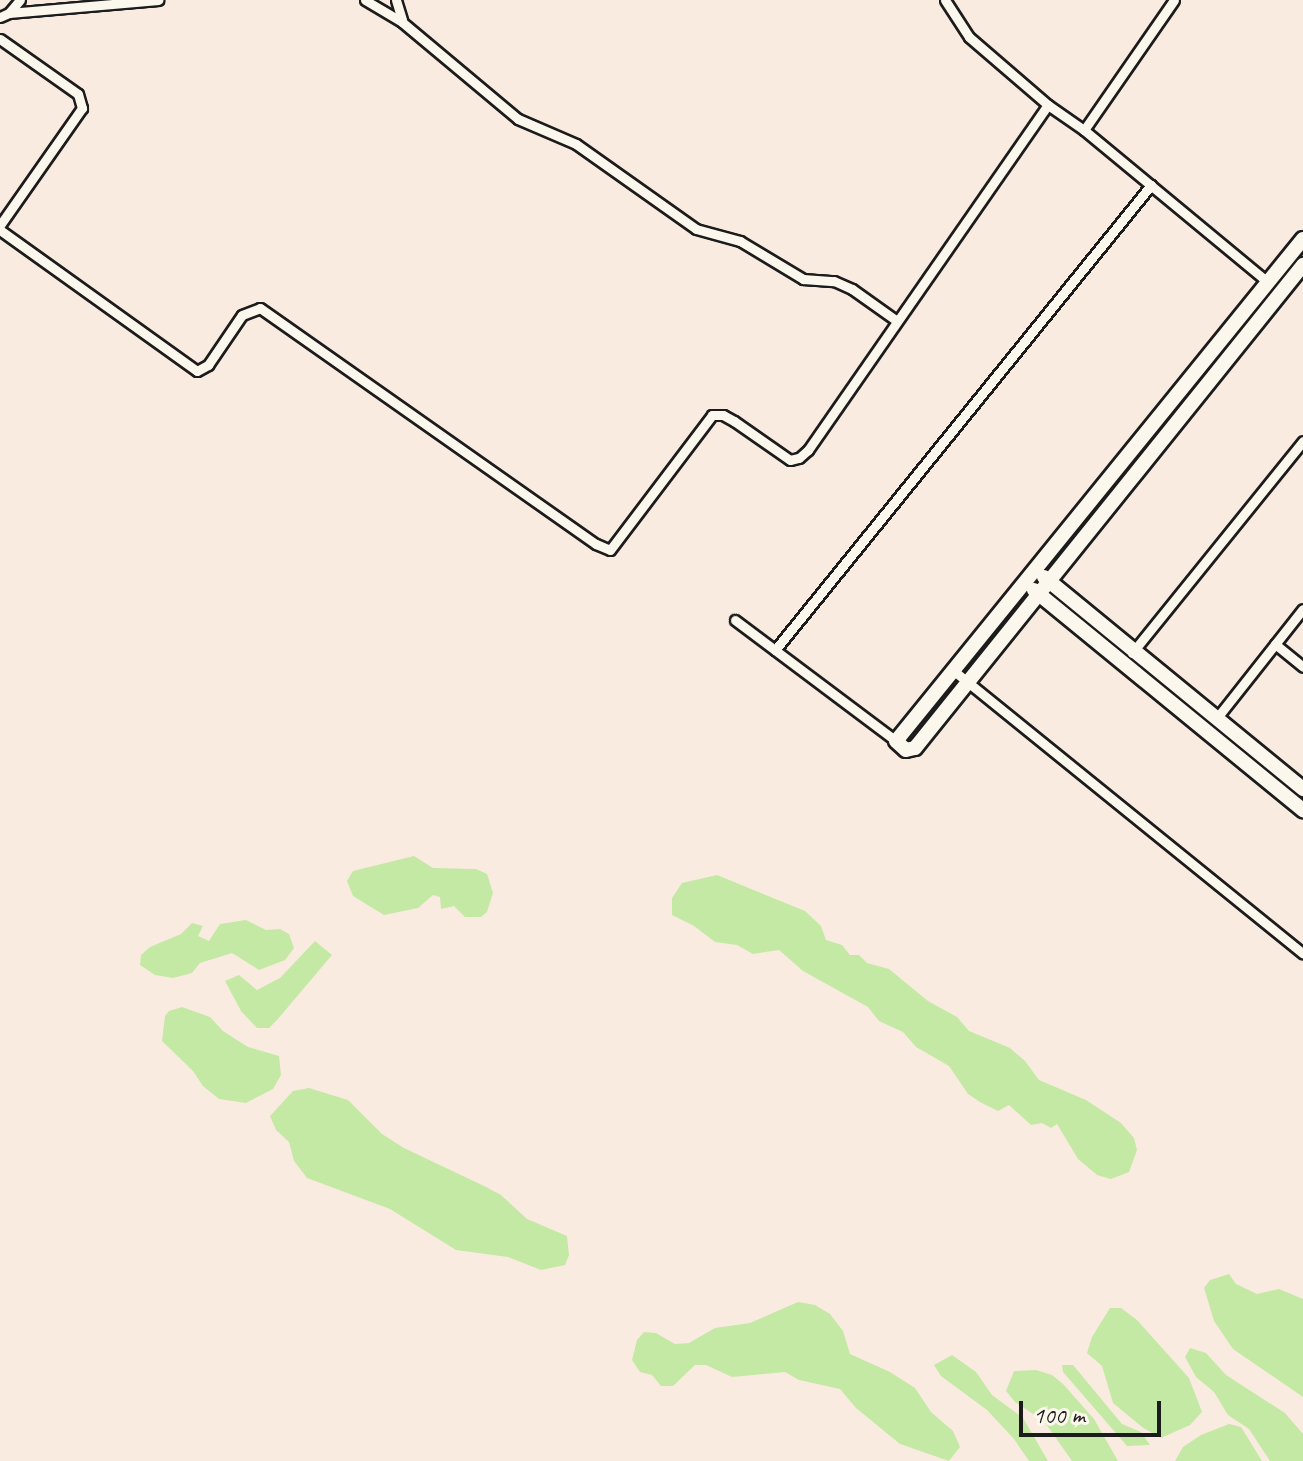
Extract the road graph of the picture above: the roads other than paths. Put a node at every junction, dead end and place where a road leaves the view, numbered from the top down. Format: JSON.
{"nodes":[{"id":1,"x":20,"y":0,"type":"edge"},
{"id":2,"x":158,"y":0,"type":"edge"},
{"id":3,"x":365,"y":0,"type":"edge"},
{"id":4,"x":396,"y":0,"type":"edge"},
{"id":5,"x":945,"y":0,"type":"edge"},
{"id":6,"x":1174,"y":0,"type":"edge"},
{"id":7,"x":5,"y":15,"type":"edge"},
{"id":8,"x":402,"y":22,"type":"junction"},
{"id":9,"x":0,"y":39,"type":"edge"},
{"id":10,"x":1048,"y":105,"type":"junction"},
{"id":11,"x":1084,"y":130,"type":"junction"},
{"id":12,"x":1151,"y":185,"type":"junction"},
{"id":13,"x":0,"y":228,"type":"edge"},
{"id":14,"x":1303,"y":239,"type":"edge"},
{"id":15,"x":1303,"y":265,"type":"edge"},
{"id":16,"x":1268,"y":282,"type":"junction"},
{"id":17,"x":897,"y":321,"type":"junction"},
{"id":18,"x":1303,"y":441,"type":"edge"},
{"id":19,"x":1034,"y":569,"type":"junction"},
{"id":20,"x":1024,"y":582,"type":"junction"},
{"id":21,"x":1049,"y":582,"type":"junction"},
{"id":22,"x":1039,"y":594,"type":"junction"},
{"id":23,"x":1303,"y":609,"type":"edge"},
{"id":24,"x":735,"y":620,"type":"dead end"},
{"id":25,"x":1275,"y":644,"type":"junction"},
{"id":26,"x":775,"y":650,"type":"junction"},
{"id":27,"x":1132,"y":653,"type":"junction"},
{"id":28,"x":1303,"y":667,"type":"edge"},
{"id":29,"x":954,"y":671,"type":"junction"},
{"id":30,"x":967,"y":684,"type":"junction"},
{"id":31,"x":1216,"y":719,"type":"junction"},
{"id":32,"x":896,"y":741,"type":"junction"},
{"id":33,"x":1303,"y":789,"type":"edge"},
{"id":34,"x":1303,"y":810,"type":"edge"},
{"id":35,"x":1303,"y":954,"type":"edge"}],
"edges":[{"from":1,"to":7,"type":"street"},
{"from":2,"to":7,"type":"street"},
{"from":3,"to":8,"type":"street"},
{"from":4,"to":8,"type":"street"},
{"from":5,"to":10,"type":"street"},
{"from":6,"to":11,"type":"street"},
{"from":8,"to":17,"type":"street"},
{"from":9,"to":13,"type":"street"},
{"from":10,"to":11,"type":"street"},
{"from":10,"to":17,"type":"street"},
{"from":11,"to":12,"type":"street"},
{"from":12,"to":16,"type":"street"},
{"from":12,"to":26,"type":"street"},
{"from":13,"to":17,"type":"street"},
{"from":14,"to":16,"type":"street"},
{"from":15,"to":21,"type":"street"},
{"from":16,"to":19,"type":"street"},
{"from":18,"to":27,"type":"street"},
{"from":19,"to":20,"type":"street"},
{"from":19,"to":21,"type":"street"},
{"from":20,"to":22,"type":"street"},
{"from":20,"to":29,"type":"street"},
{"from":21,"to":22,"type":"street"},
{"from":21,"to":27,"type":"street"},
{"from":22,"to":30,"type":"street"},
{"from":22,"to":34,"type":"street"},
{"from":23,"to":25,"type":"street"},
{"from":24,"to":26,"type":"street"},
{"from":25,"to":28,"type":"street"},
{"from":25,"to":31,"type":"street"},
{"from":26,"to":32,"type":"street"},
{"from":27,"to":31,"type":"street"},
{"from":29,"to":30,"type":"street"},
{"from":29,"to":32,"type":"street"},
{"from":30,"to":32,"type":"street"},
{"from":30,"to":35,"type":"street"},
{"from":31,"to":33,"type":"street"}]}
